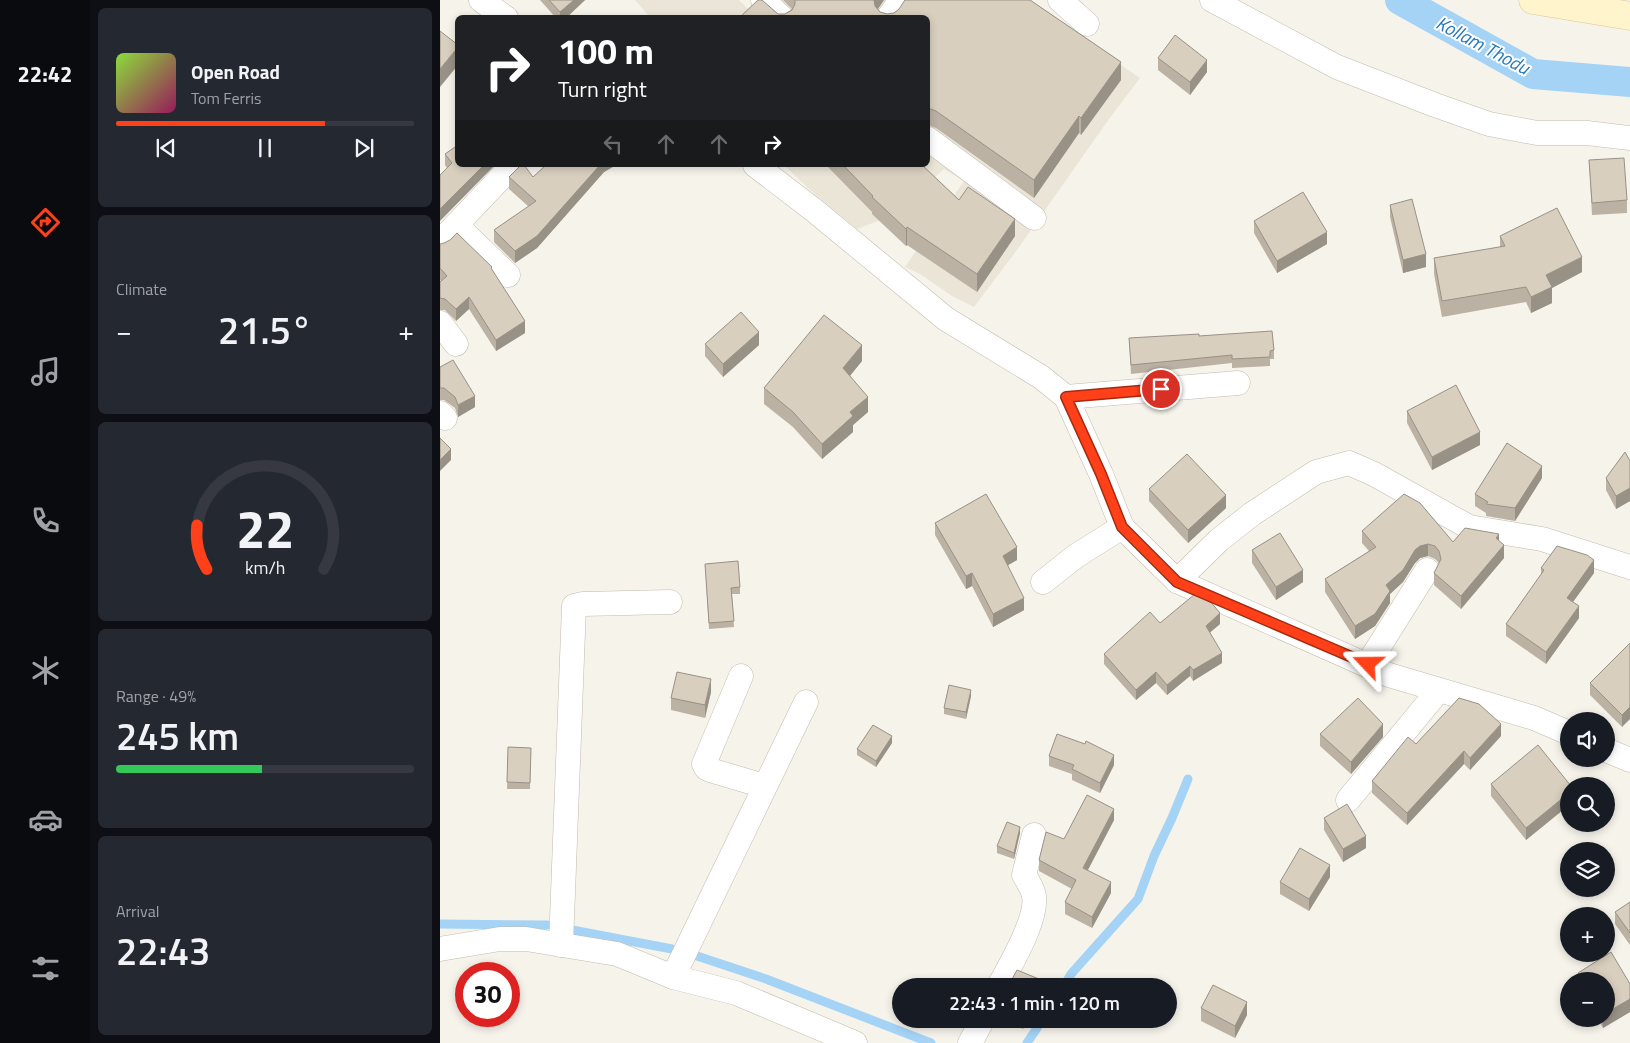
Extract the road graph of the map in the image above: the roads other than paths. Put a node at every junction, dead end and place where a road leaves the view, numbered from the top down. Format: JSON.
{"nodes":[{"id":1,"x":480,"y":0,"type":"edge"},
{"id":2,"x":763,"y":0,"type":"edge"},
{"id":3,"x":901,"y":0,"type":"edge"},
{"id":4,"x":1060,"y":0,"type":"edge"},
{"id":5,"x":1212,"y":0,"type":"edge"},
{"id":6,"x":1533,"y":0,"type":"edge"},
{"id":7,"x":502,"y":15,"type":"edge"},
{"id":8,"x":779,"y":15,"type":"edge"},
{"id":9,"x":890,"y":15,"type":"edge"},
{"id":10,"x":1630,"y":16,"type":"edge"},
{"id":11,"x":1087,"y":24,"type":"dead end"},
{"id":12,"x":1630,"y":138,"type":"edge"},
{"id":13,"x":930,"y":140,"type":"edge"},
{"id":14,"x":511,"y":167,"type":"edge"},
{"id":15,"x":758,"y":167,"type":"edge"},
{"id":16,"x":1034,"y":218,"type":"dead end"},
{"id":17,"x":456,"y":225,"type":"junction"},
{"id":18,"x":440,"y":242,"type":"edge"},
{"id":19,"x":508,"y":275,"type":"dead end"},
{"id":20,"x":440,"y":323,"type":"edge"},
{"id":21,"x":456,"y":344,"type":"dead end"},
{"id":22,"x":1238,"y":383,"type":"dead end"},
{"id":23,"x":1066,"y":397,"type":"junction"},
{"id":24,"x":1122,"y":527,"type":"junction"},
{"id":25,"x":1630,"y":567,"type":"edge"},
{"id":26,"x":1427,"y":570,"type":"dead end"},
{"id":27,"x":1043,"y":582,"type":"dead end"},
{"id":28,"x":1177,"y":582,"type":"junction"},
{"id":29,"x":670,"y":602,"type":"dead end"},
{"id":30,"x":1368,"y":664,"type":"junction"},
{"id":31,"x":741,"y":676,"type":"dead end"},
{"id":32,"x":1439,"y":690,"type":"junction"},
{"id":33,"x":806,"y":702,"type":"dead end"},
{"id":34,"x":1560,"y":729,"type":"edge"},
{"id":35,"x":1615,"y":754,"type":"edge"},
{"id":36,"x":1630,"y":760,"type":"edge"},
{"id":37,"x":764,"y":786,"type":"junction"},
{"id":38,"x":1348,"y":800,"type":"dead end"},
{"id":39,"x":1034,"y":835,"type":"dead end"},
{"id":40,"x":561,"y":945,"type":"junction"},
{"id":41,"x":440,"y":949,"type":"edge"},
{"id":42,"x":673,"y":977,"type":"junction"},
{"id":43,"x":1003,"y":978,"type":"edge"},
{"id":44,"x":978,"y":1028,"type":"edge"},
{"id":45,"x":855,"y":1043,"type":"edge"},
{"id":46,"x":970,"y":1043,"type":"edge"}],
"edges":[{"from":1,"to":7,"type":"street"},
{"from":2,"to":8,"type":"street"},
{"from":3,"to":9,"type":"street"},
{"from":4,"to":11,"type":"street"},
{"from":5,"to":12,"type":"street"},
{"from":6,"to":10,"type":"main road"},
{"from":13,"to":16,"type":"street"},
{"from":14,"to":17,"type":"street"},
{"from":15,"to":23,"type":"street"},
{"from":17,"to":18,"type":"street"},
{"from":17,"to":19,"type":"street"},
{"from":20,"to":21,"type":"street"},
{"from":22,"to":23,"type":"street"},
{"from":23,"to":24,"type":"street"},
{"from":24,"to":27,"type":"street"},
{"from":24,"to":28,"type":"street"},
{"from":25,"to":28,"type":"street"},
{"from":26,"to":30,"type":"street"},
{"from":28,"to":30,"type":"street"},
{"from":29,"to":40,"type":"street"},
{"from":30,"to":32,"type":"street"},
{"from":31,"to":37,"type":"street"},
{"from":32,"to":34,"type":"street"},
{"from":32,"to":38,"type":"street"},
{"from":33,"to":37,"type":"street"},
{"from":35,"to":36,"type":"street"},
{"from":37,"to":42,"type":"street"},
{"from":39,"to":43,"type":"street"},
{"from":40,"to":41,"type":"street"},
{"from":40,"to":42,"type":"street"},
{"from":42,"to":45,"type":"street"},
{"from":44,"to":46,"type":"street"}]}
